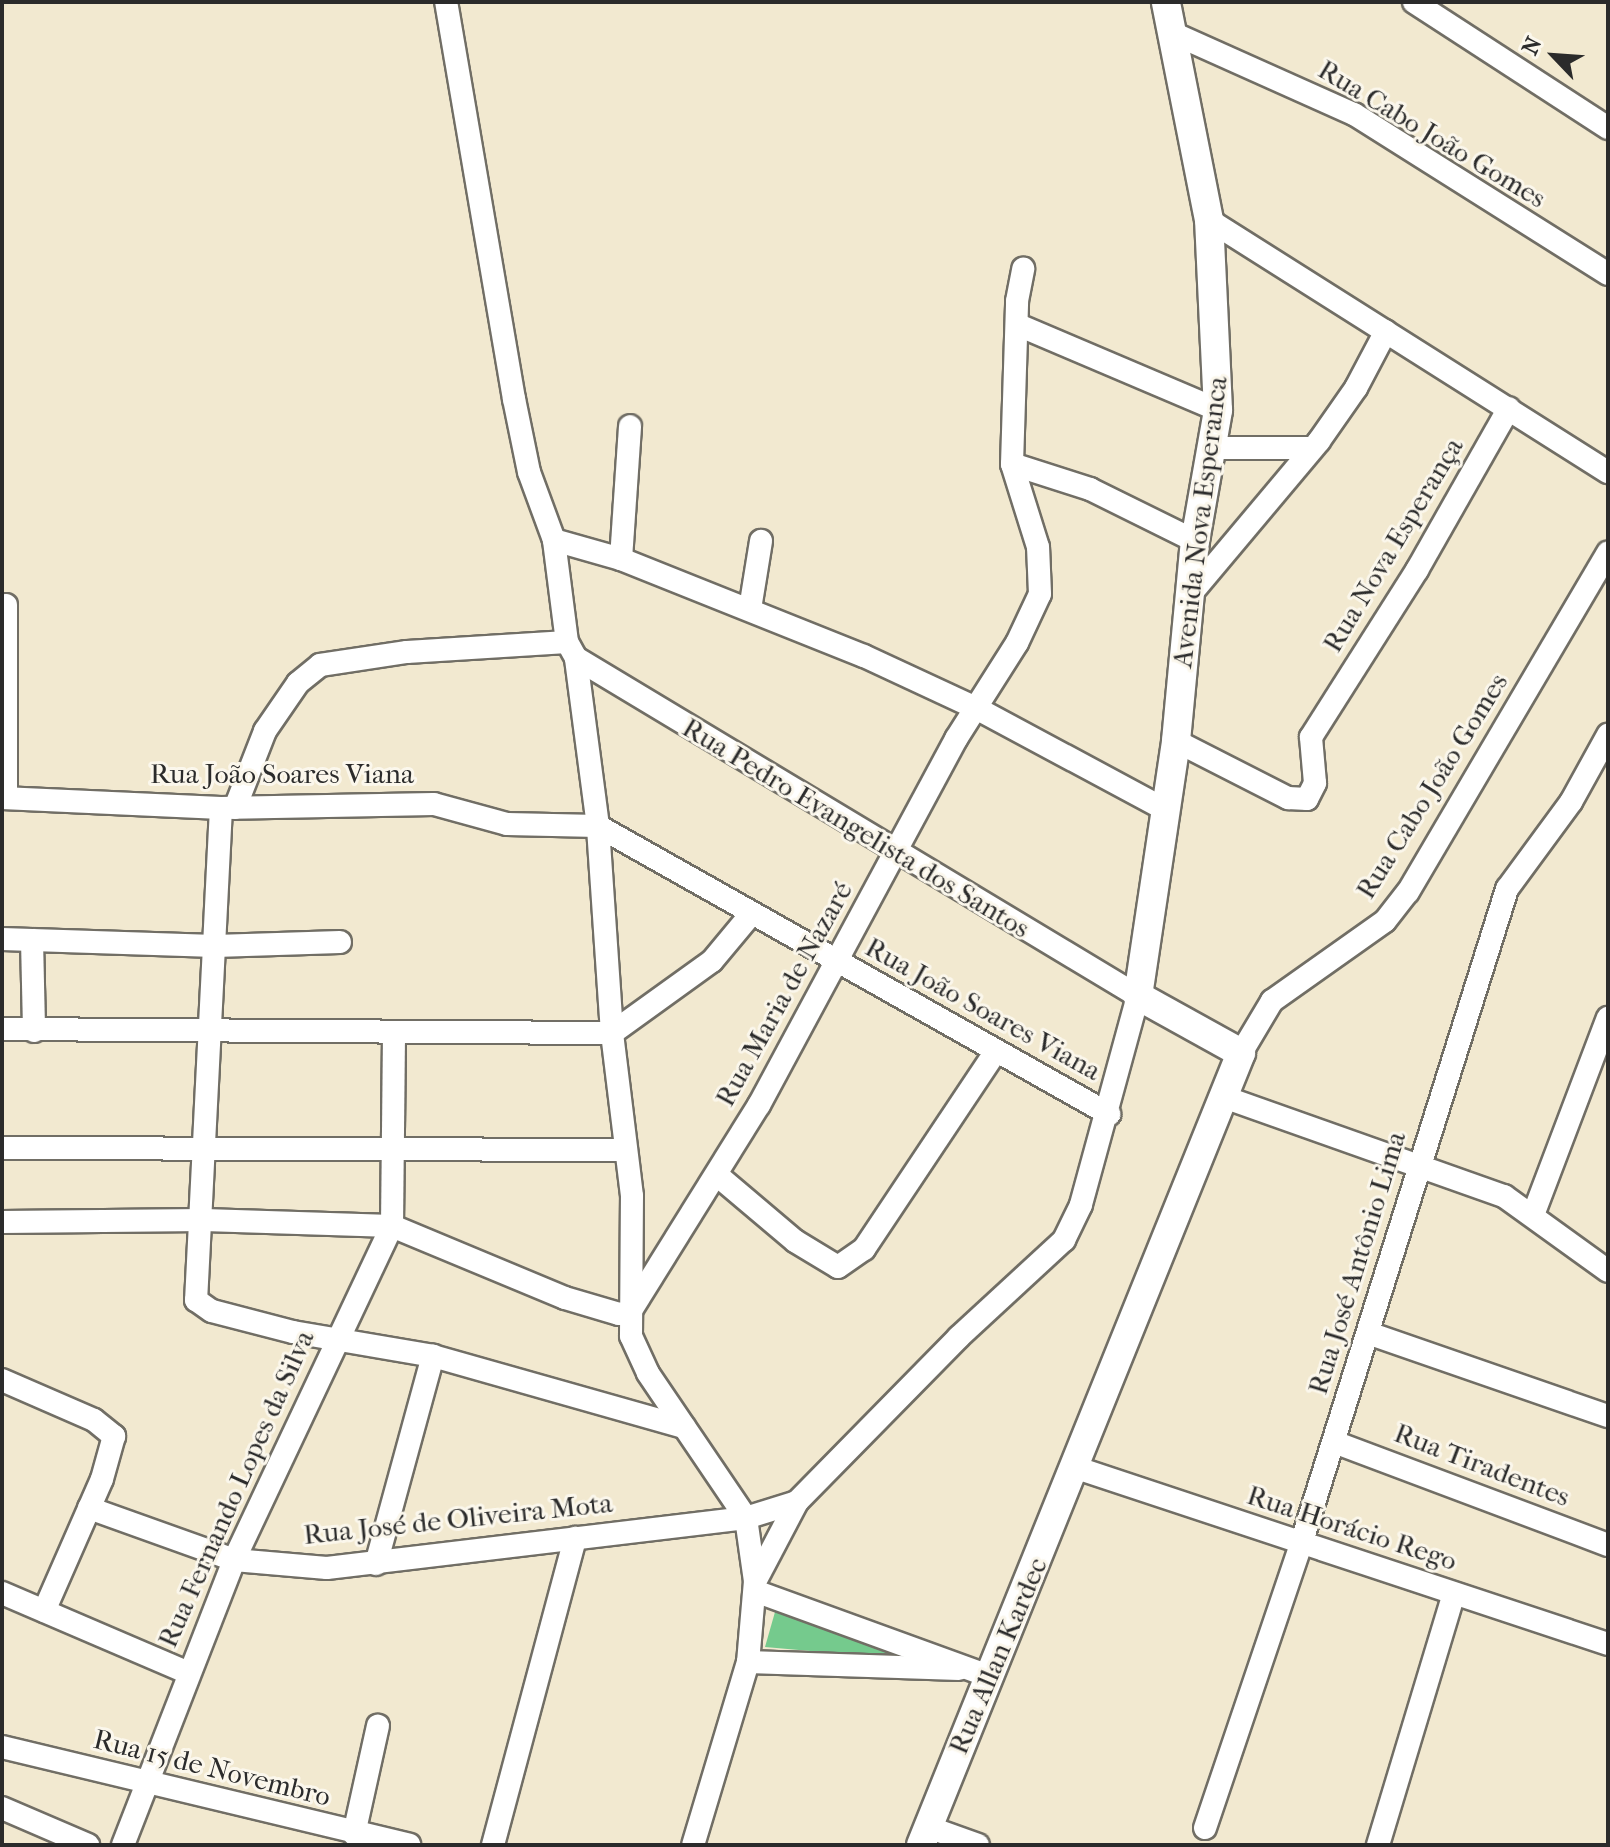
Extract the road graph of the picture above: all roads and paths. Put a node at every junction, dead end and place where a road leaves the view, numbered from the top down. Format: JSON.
{"nodes":[{"id":1,"x":446,"y":2,"type":"edge"},
{"id":2,"x":1166,"y":2,"type":"edge"},
{"id":3,"x":1414,"y":2,"type":"edge"},
{"id":4,"x":1177,"y":35,"type":"junction"},
{"id":5,"x":1608,"y":128,"type":"edge"},
{"id":6,"x":1209,"y":220,"type":"junction"},
{"id":7,"x":1023,"y":269,"type":"dead end"},
{"id":8,"x":1608,"y":274,"type":"edge"},
{"id":9,"x":1018,"y":325,"type":"junction"},
{"id":10,"x":1386,"y":331,"type":"junction"},
{"id":11,"x":1509,"y":408,"type":"junction"},
{"id":12,"x":1218,"y":410,"type":"junction"},
{"id":13,"x":630,"y":426,"type":"dead end"},
{"id":14,"x":1211,"y":448,"type":"junction"},
{"id":15,"x":1312,"y":448,"type":"junction"},
{"id":16,"x":1012,"y":464,"type":"junction"},
{"id":17,"x":1608,"y":472,"type":"edge"},
{"id":18,"x":554,"y":540,"type":"junction"},
{"id":19,"x":761,"y":541,"type":"dead end"},
{"id":20,"x":1195,"y":541,"type":"junction"},
{"id":21,"x":1608,"y":553,"type":"edge"},
{"id":22,"x":621,"y":559,"type":"junction"},
{"id":23,"x":1189,"y":596,"type":"junction"},
{"id":24,"x":6,"y":605,"type":"dead end"},
{"id":25,"x":750,"y":609,"type":"junction"},
{"id":26,"x":571,"y":650,"type":"junction"},
{"id":27,"x":976,"y":708,"type":"junction"},
{"id":28,"x":1608,"y":735,"type":"edge"},
{"id":29,"x":1176,"y":741,"type":"junction"},
{"id":30,"x":4,"y":798,"type":"edge"},
{"id":31,"x":228,"y":808,"type":"junction"},
{"id":32,"x":1166,"y":810,"type":"junction"},
{"id":33,"x":598,"y":826,"type":"junction"},
{"id":34,"x":897,"y":847,"type":"junction"},
{"id":35,"x":752,"y":913,"type":"junction"},
{"id":36,"x":2,"y":939,"type":"edge"},
{"id":37,"x":32,"y":940,"type":"junction"},
{"id":38,"x":340,"y":942,"type":"dead end"},
{"id":39,"x":215,"y":946,"type":"junction"},
{"id":40,"x":838,"y":961,"type":"junction"},
{"id":41,"x":1138,"y":996,"type":"junction"},
{"id":42,"x":1608,"y":1018,"type":"edge"},
{"id":43,"x":2,"y":1029,"type":"edge"},
{"id":44,"x":34,"y":1031,"type":"junction"},
{"id":45,"x":612,"y":1033,"type":"junction"},
{"id":46,"x":209,"y":1034,"type":"junction"},
{"id":47,"x":394,"y":1034,"type":"junction"},
{"id":48,"x":996,"y":1051,"type":"junction"},
{"id":49,"x":1241,"y":1053,"type":"junction"},
{"id":50,"x":1224,"y":1097,"type":"junction"},
{"id":51,"x":1109,"y":1114,"type":"junction"},
{"id":52,"x":207,"y":1146,"type":"junction"},
{"id":53,"x":2,"y":1148,"type":"edge"},
{"id":54,"x":394,"y":1148,"type":"junction"},
{"id":55,"x":626,"y":1150,"type":"junction"},
{"id":56,"x":1416,"y":1164,"type":"junction"},
{"id":57,"x":717,"y":1175,"type":"junction"},
{"id":58,"x":1533,"y":1215,"type":"junction"},
{"id":59,"x":204,"y":1220,"type":"junction"},
{"id":60,"x":2,"y":1222,"type":"edge"},
{"id":61,"x":392,"y":1226,"type":"junction"},
{"id":62,"x":1608,"y":1271,"type":"edge"},
{"id":63,"x":630,"y":1312,"type":"junction"},
{"id":64,"x":1368,"y":1333,"type":"junction"},
{"id":65,"x":334,"y":1341,"type":"junction"},
{"id":66,"x":433,"y":1356,"type":"junction"},
{"id":67,"x":2,"y":1380,"type":"edge"},
{"id":68,"x":1608,"y":1416,"type":"edge"},
{"id":69,"x":684,"y":1427,"type":"junction"},
{"id":70,"x":1334,"y":1442,"type":"junction"},
{"id":71,"x":1077,"y":1468,"type":"junction"},
{"id":72,"x":797,"y":1502,"type":"junction"},
{"id":73,"x":89,"y":1508,"type":"junction"},
{"id":74,"x":746,"y":1518,"type":"junction"},
{"id":75,"x":575,"y":1538,"type":"junction"},
{"id":76,"x":1301,"y":1544,"type":"junction"},
{"id":77,"x":1608,"y":1545,"type":"edge"},
{"id":78,"x":234,"y":1560,"type":"junction"},
{"id":79,"x":376,"y":1564,"type":"junction"},
{"id":80,"x":755,"y":1586,"type":"junction"},
{"id":81,"x":2,"y":1593,"type":"edge"},
{"id":82,"x":1454,"y":1594,"type":"junction"},
{"id":83,"x":44,"y":1611,"type":"junction"},
{"id":84,"x":1608,"y":1644,"type":"edge"},
{"id":85,"x":748,"y":1662,"type":"junction"},
{"id":86,"x":186,"y":1672,"type":"junction"},
{"id":87,"x":983,"y":1673,"type":"junction"},
{"id":88,"x":378,"y":1726,"type":"dead end"},
{"id":89,"x":2,"y":1747,"type":"edge"},
{"id":90,"x":145,"y":1782,"type":"junction"},
{"id":91,"x":2,"y":1808,"type":"edge"},
{"id":92,"x":1205,"y":1828,"type":"dead end"},
{"id":93,"x":354,"y":1834,"type":"junction"},
{"id":94,"x":924,"y":1836,"type":"edge"},
{"id":95,"x":88,"y":1845,"type":"edge"},
{"id":96,"x":123,"y":1845,"type":"edge"},
{"id":97,"x":409,"y":1845,"type":"edge"},
{"id":98,"x":493,"y":1845,"type":"edge"},
{"id":99,"x":693,"y":1845,"type":"edge"},
{"id":100,"x":978,"y":1845,"type":"edge"},
{"id":101,"x":1378,"y":1845,"type":"edge"}],
"edges":[{"from":1,"to":18,"type":"street"},
{"from":2,"to":4,"type":"main road","name":"Avenida Nova Esperanca"},
{"from":3,"to":5,"type":"street"},
{"from":4,"to":6,"type":"main road","name":"Avenida Nova Esperanca"},
{"from":4,"to":8,"type":"street","name":"Rua Cabo João Gomes"},
{"from":6,"to":10,"type":"street"},
{"from":6,"to":12,"type":"main road","name":"Avenida Nova Esperanca"},
{"from":7,"to":9,"type":"street","name":"Rua Maria de Nazaré"},
{"from":9,"to":12,"type":"street"},
{"from":9,"to":16,"type":"street","name":"Rua Maria de Nazaré"},
{"from":10,"to":11,"type":"street"},
{"from":10,"to":15,"type":"street"},
{"from":11,"to":17,"type":"street"},
{"from":11,"to":29,"type":"street","name":"Rua Nova Esperança"},
{"from":12,"to":14,"type":"main road","name":"Avenida Nova Esperanca"},
{"from":13,"to":22,"type":"street"},
{"from":14,"to":15,"type":"street"},
{"from":14,"to":20,"type":"main road","name":"Avenida Nova Esperanca"},
{"from":15,"to":23,"type":"street"},
{"from":16,"to":20,"type":"street"},
{"from":16,"to":27,"type":"street","name":"Rua Maria de Nazaré"},
{"from":18,"to":22,"type":"street"},
{"from":18,"to":26,"type":"street"},
{"from":19,"to":25,"type":"street"},
{"from":20,"to":23,"type":"main road","name":"Avenida Nova Esperanca"},
{"from":21,"to":49,"type":"street","name":"Rua Cabo João Gomes"},
{"from":22,"to":25,"type":"street"},
{"from":23,"to":29,"type":"main road","name":"Avenida Nova Esperanca"},
{"from":24,"to":30,"type":"street"},
{"from":25,"to":27,"type":"street"},
{"from":26,"to":31,"type":"street"},
{"from":26,"to":33,"type":"street"},
{"from":26,"to":34,"type":"street","name":"Rua Pedro Evangelista dos Santos"},
{"from":27,"to":32,"type":"street"},
{"from":27,"to":34,"type":"street","name":"Rua Maria de Nazaré"},
{"from":28,"to":56,"type":"street","name":"Rua José Antônio Lima"},
{"from":29,"to":32,"type":"main road","name":"Avenida Nova Esperanca"},
{"from":30,"to":31,"type":"street","name":"Rua João Soares Viana"},
{"from":31,"to":33,"type":"street","name":"Rua João Soares Viana"},
{"from":31,"to":39,"type":"street"},
{"from":32,"to":41,"type":"main road","name":"Avenida Nova Esperanca"},
{"from":33,"to":35,"type":"street","name":"Rua João Soares Viana"},
{"from":33,"to":45,"type":"street"},
{"from":34,"to":40,"type":"street","name":"Rua Maria de Nazaré"},
{"from":34,"to":41,"type":"street","name":"Rua Pedro Evangelista dos Santos"},
{"from":35,"to":40,"type":"street","name":"Rua João Soares Viana"},
{"from":35,"to":45,"type":"street"},
{"from":36,"to":37,"type":"street"},
{"from":37,"to":39,"type":"street"},
{"from":37,"to":44,"type":"street"},
{"from":38,"to":39,"type":"street"},
{"from":39,"to":46,"type":"street"},
{"from":40,"to":48,"type":"street","name":"Rua João Soares Viana"},
{"from":40,"to":57,"type":"street","name":"Rua Maria de Nazaré"},
{"from":41,"to":49,"type":"main road"},
{"from":41,"to":51,"type":"street"},
{"from":42,"to":58,"type":"street"},
{"from":43,"to":44,"type":"street"},
{"from":44,"to":46,"type":"street"},
{"from":45,"to":47,"type":"street"},
{"from":45,"to":55,"type":"street"},
{"from":46,"to":47,"type":"street"},
{"from":46,"to":52,"type":"street"},
{"from":47,"to":54,"type":"street"},
{"from":48,"to":51,"type":"street","name":"Rua João Soares Viana"},
{"from":48,"to":57,"type":"street"},
{"from":49,"to":50,"type":"main road"},
{"from":50,"to":56,"type":"street"},
{"from":50,"to":71,"type":"main road"},
{"from":51,"to":72,"type":"street"},
{"from":52,"to":53,"type":"street"},
{"from":52,"to":54,"type":"street"},
{"from":52,"to":59,"type":"street"},
{"from":54,"to":55,"type":"street"},
{"from":54,"to":61,"type":"street"},
{"from":55,"to":63,"type":"street"},
{"from":56,"to":58,"type":"street"},
{"from":56,"to":64,"type":"street","name":"Rua José Antônio Lima"},
{"from":57,"to":63,"type":"street","name":"Rua Maria de Nazaré"},
{"from":58,"to":62,"type":"street"},
{"from":59,"to":60,"type":"street"},
{"from":59,"to":61,"type":"street"},
{"from":59,"to":65,"type":"street"},
{"from":61,"to":63,"type":"street"},
{"from":61,"to":65,"type":"street","name":"Rua Fernando Lopes da Silva"},
{"from":63,"to":69,"type":"street"},
{"from":64,"to":68,"type":"street"},
{"from":64,"to":70,"type":"street","name":"Rua José Antônio Lima"},
{"from":65,"to":66,"type":"street"},
{"from":65,"to":78,"type":"street","name":"Rua Fernando Lopes da Silva"},
{"from":66,"to":69,"type":"street"},
{"from":66,"to":79,"type":"street"},
{"from":67,"to":73,"type":"street"},
{"from":69,"to":74,"type":"street"},
{"from":70,"to":76,"type":"street","name":"Rua José Antônio Lima"},
{"from":70,"to":77,"type":"street","name":"Rua Tiradentes"},
{"from":71,"to":76,"type":"street","name":"Rua Horácio Rego"},
{"from":71,"to":87,"type":"main road","name":"Rua Allan Kardec"},
{"from":72,"to":74,"type":"street","name":"Rua José de Oliveira Mota"},
{"from":72,"to":80,"type":"street"},
{"from":73,"to":78,"type":"street","name":"Rua José de Oliveira Mota"},
{"from":73,"to":83,"type":"street"},
{"from":74,"to":75,"type":"street","name":"Rua José de Oliveira Mota"},
{"from":74,"to":80,"type":"street"},
{"from":75,"to":79,"type":"street","name":"Rua José de Oliveira Mota"},
{"from":75,"to":98,"type":"street"},
{"from":76,"to":82,"type":"street","name":"Rua Horácio Rego"},
{"from":76,"to":92,"type":"street","name":"Rua José Antônio Lima"},
{"from":78,"to":79,"type":"street","name":"Rua José de Oliveira Mota"},
{"from":78,"to":86,"type":"street","name":"Rua Fernando Lopes da Silva"},
{"from":80,"to":85,"type":"street"},
{"from":80,"to":87,"type":"street"},
{"from":81,"to":83,"type":"street"},
{"from":82,"to":84,"type":"street","name":"Rua Horácio Rego"},
{"from":82,"to":101,"type":"street"},
{"from":83,"to":86,"type":"street"},
{"from":85,"to":87,"type":"street"},
{"from":85,"to":99,"type":"street"},
{"from":86,"to":90,"type":"street","name":"Rua Fernando Lopes da Silva"},
{"from":87,"to":94,"type":"main road","name":"Rua Allan Kardec"},
{"from":88,"to":93,"type":"street"},
{"from":89,"to":90,"type":"street","name":"Rua 15 de Novembro"},
{"from":90,"to":93,"type":"street","name":"Rua 15 de Novembro"},
{"from":90,"to":96,"type":"street","name":"Rua Fernando Lopes da Silva"},
{"from":91,"to":95,"type":"street"},
{"from":93,"to":97,"type":"street","name":"Rua 15 de Novembro"},
{"from":94,"to":100,"type":"street"}]}
